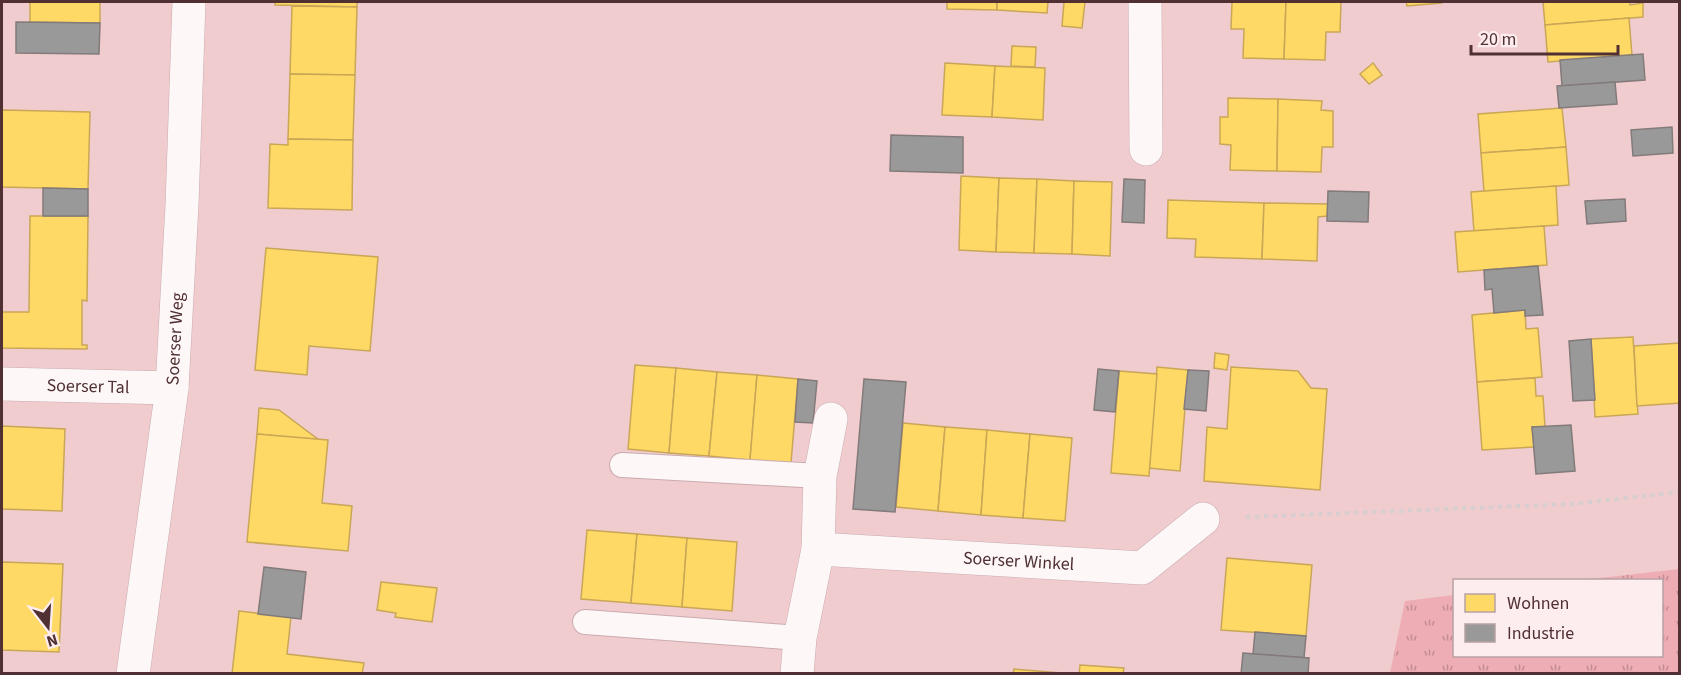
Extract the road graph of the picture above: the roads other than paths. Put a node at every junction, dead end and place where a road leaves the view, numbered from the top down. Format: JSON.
{"nodes":[{"id":1,"x":189,"y":2,"type":"edge"},
{"id":2,"x":1145,"y":2,"type":"edge"},
{"id":3,"x":1146,"y":149,"type":"dead end"},
{"id":4,"x":2,"y":384,"type":"edge"},
{"id":5,"x":172,"y":388,"type":"junction"},
{"id":6,"x":831,"y":419,"type":"dead end"},
{"id":7,"x":622,"y":465,"type":"dead end"},
{"id":8,"x":820,"y":476,"type":"junction"},
{"id":9,"x":1203,"y":519,"type":"road end"},
{"id":10,"x":818,"y":549,"type":"junction"},
{"id":11,"x":585,"y":622,"type":"dead end"},
{"id":12,"x":800,"y":638,"type":"junction"},
{"id":13,"x":133,"y":674,"type":"edge"},
{"id":14,"x":797,"y":674,"type":"edge"}],
"edges":[{"from":1,"to":5,"type":"street","name":"Soerser Weg"},
{"from":2,"to":3,"type":"street"},
{"from":4,"to":5,"type":"street","name":"Soerser Tal"},
{"from":5,"to":13,"type":"street","name":"Soerser Weg"},
{"from":6,"to":8,"type":"street"},
{"from":7,"to":8,"type":"lane"},
{"from":8,"to":10,"type":"street"},
{"from":9,"to":10,"type":"street","name":"Soerser Winkel"},
{"from":10,"to":12,"type":"street"},
{"from":11,"to":12,"type":"lane"},
{"from":12,"to":14,"type":"street"}]}
